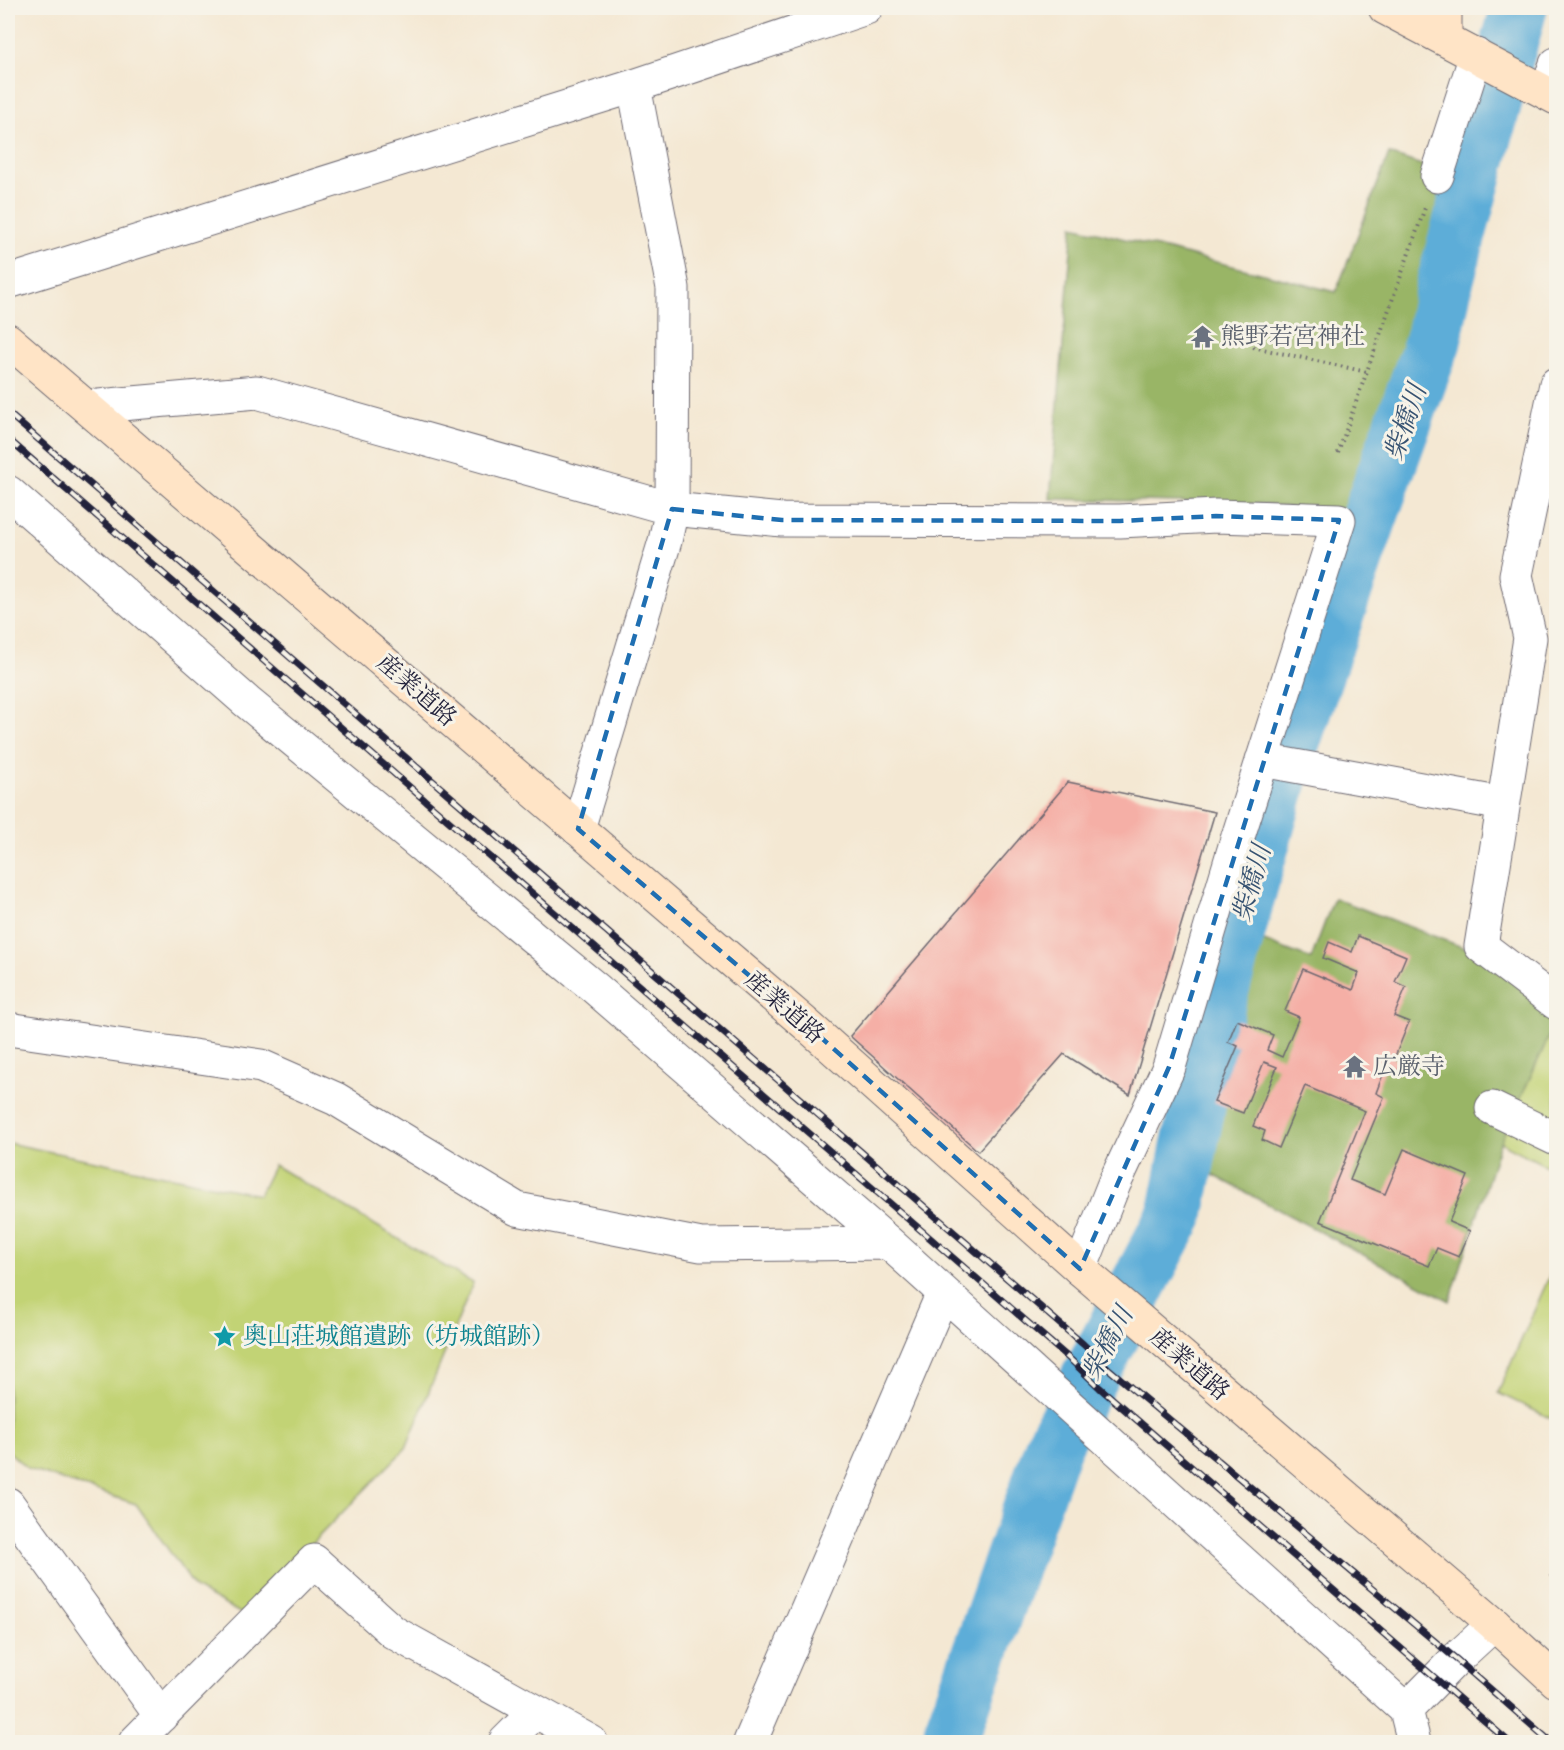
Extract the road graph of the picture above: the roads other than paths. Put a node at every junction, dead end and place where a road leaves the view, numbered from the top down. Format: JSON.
{"nodes":[{"id":1,"x":866,"y":8,"type":"edge"},
{"id":2,"x":1385,"y":8,"type":"edge"},
{"id":3,"x":1445,"y":23,"type":"edge"},
{"id":4,"x":1476,"y":55,"type":"junction"},
{"id":5,"x":1553,"y":85,"type":"edge"},
{"id":6,"x":634,"y":86,"type":"junction"},
{"id":7,"x":1437,"y":177,"type":"road end"},
{"id":8,"x":8,"y":282,"type":"edge"},
{"id":9,"x":8,"y":340,"type":"edge"},
{"id":10,"x":1556,"y":388,"type":"edge"},
{"id":11,"x":87,"y":407,"type":"junction"},
{"id":12,"x":8,"y":492,"type":"edge"},
{"id":13,"x":672,"y":509,"type":"junction"},
{"id":14,"x":1262,"y":760,"type":"junction"},
{"id":15,"x":1503,"y":804,"type":"junction"},
{"id":16,"x":578,"y":829,"type":"junction"},
{"id":17,"x":1557,"y":1002,"type":"edge"},
{"id":18,"x":8,"y":1029,"type":"edge"},
{"id":19,"x":1492,"y":1108,"type":"dead end"},
{"id":20,"x":1557,"y":1139,"type":"edge"},
{"id":21,"x":889,"y":1244,"type":"junction"},
{"id":22,"x":1080,"y":1269,"type":"junction"},
{"id":23,"x":943,"y":1293,"type":"junction"},
{"id":24,"x":8,"y":1504,"type":"edge"},
{"id":25,"x":1494,"y":1624,"type":"junction"},
{"id":26,"x":1557,"y":1681,"type":"edge"},
{"id":27,"x":1406,"y":1710,"type":"junction"},
{"id":28,"x":536,"y":1712,"type":"junction"},
{"id":29,"x":161,"y":1716,"type":"junction"},
{"id":30,"x":135,"y":1743,"type":"edge"},
{"id":31,"x":505,"y":1743,"type":"edge"},
{"id":32,"x":591,"y":1743,"type":"edge"},
{"id":33,"x":750,"y":1743,"type":"edge"},
{"id":34,"x":1414,"y":1743,"type":"edge"}],
"edges":[{"from":1,"to":6,"type":"street"},
{"from":2,"to":3,"type":"street"},
{"from":3,"to":4,"type":"street"},
{"from":4,"to":5,"type":"street"},
{"from":4,"to":7,"type":"street"},
{"from":6,"to":8,"type":"street"},
{"from":6,"to":13,"type":"street"},
{"from":9,"to":11,"type":"street","name":"産業道路"},
{"from":10,"to":15,"type":"street"},
{"from":11,"to":13,"type":"street"},
{"from":11,"to":16,"type":"street","name":"産業道路"},
{"from":12,"to":21,"type":"street"},
{"from":13,"to":14,"type":"street"},
{"from":13,"to":16,"type":"street"},
{"from":14,"to":15,"type":"street"},
{"from":14,"to":22,"type":"street"},
{"from":15,"to":17,"type":"street"},
{"from":16,"to":22,"type":"street","name":"産業道路"},
{"from":18,"to":21,"type":"street"},
{"from":19,"to":20,"type":"street"},
{"from":21,"to":23,"type":"street"},
{"from":22,"to":25,"type":"street","name":"産業道路"},
{"from":23,"to":27,"type":"street"},
{"from":23,"to":33,"type":"street"},
{"from":24,"to":29,"type":"street"},
{"from":25,"to":26,"type":"street","name":"産業道路"},
{"from":25,"to":27,"type":"street"},
{"from":27,"to":34,"type":"street"},
{"from":28,"to":29,"type":"street"},
{"from":28,"to":31,"type":"street"},
{"from":28,"to":32,"type":"street"},
{"from":29,"to":30,"type":"street"}]}
